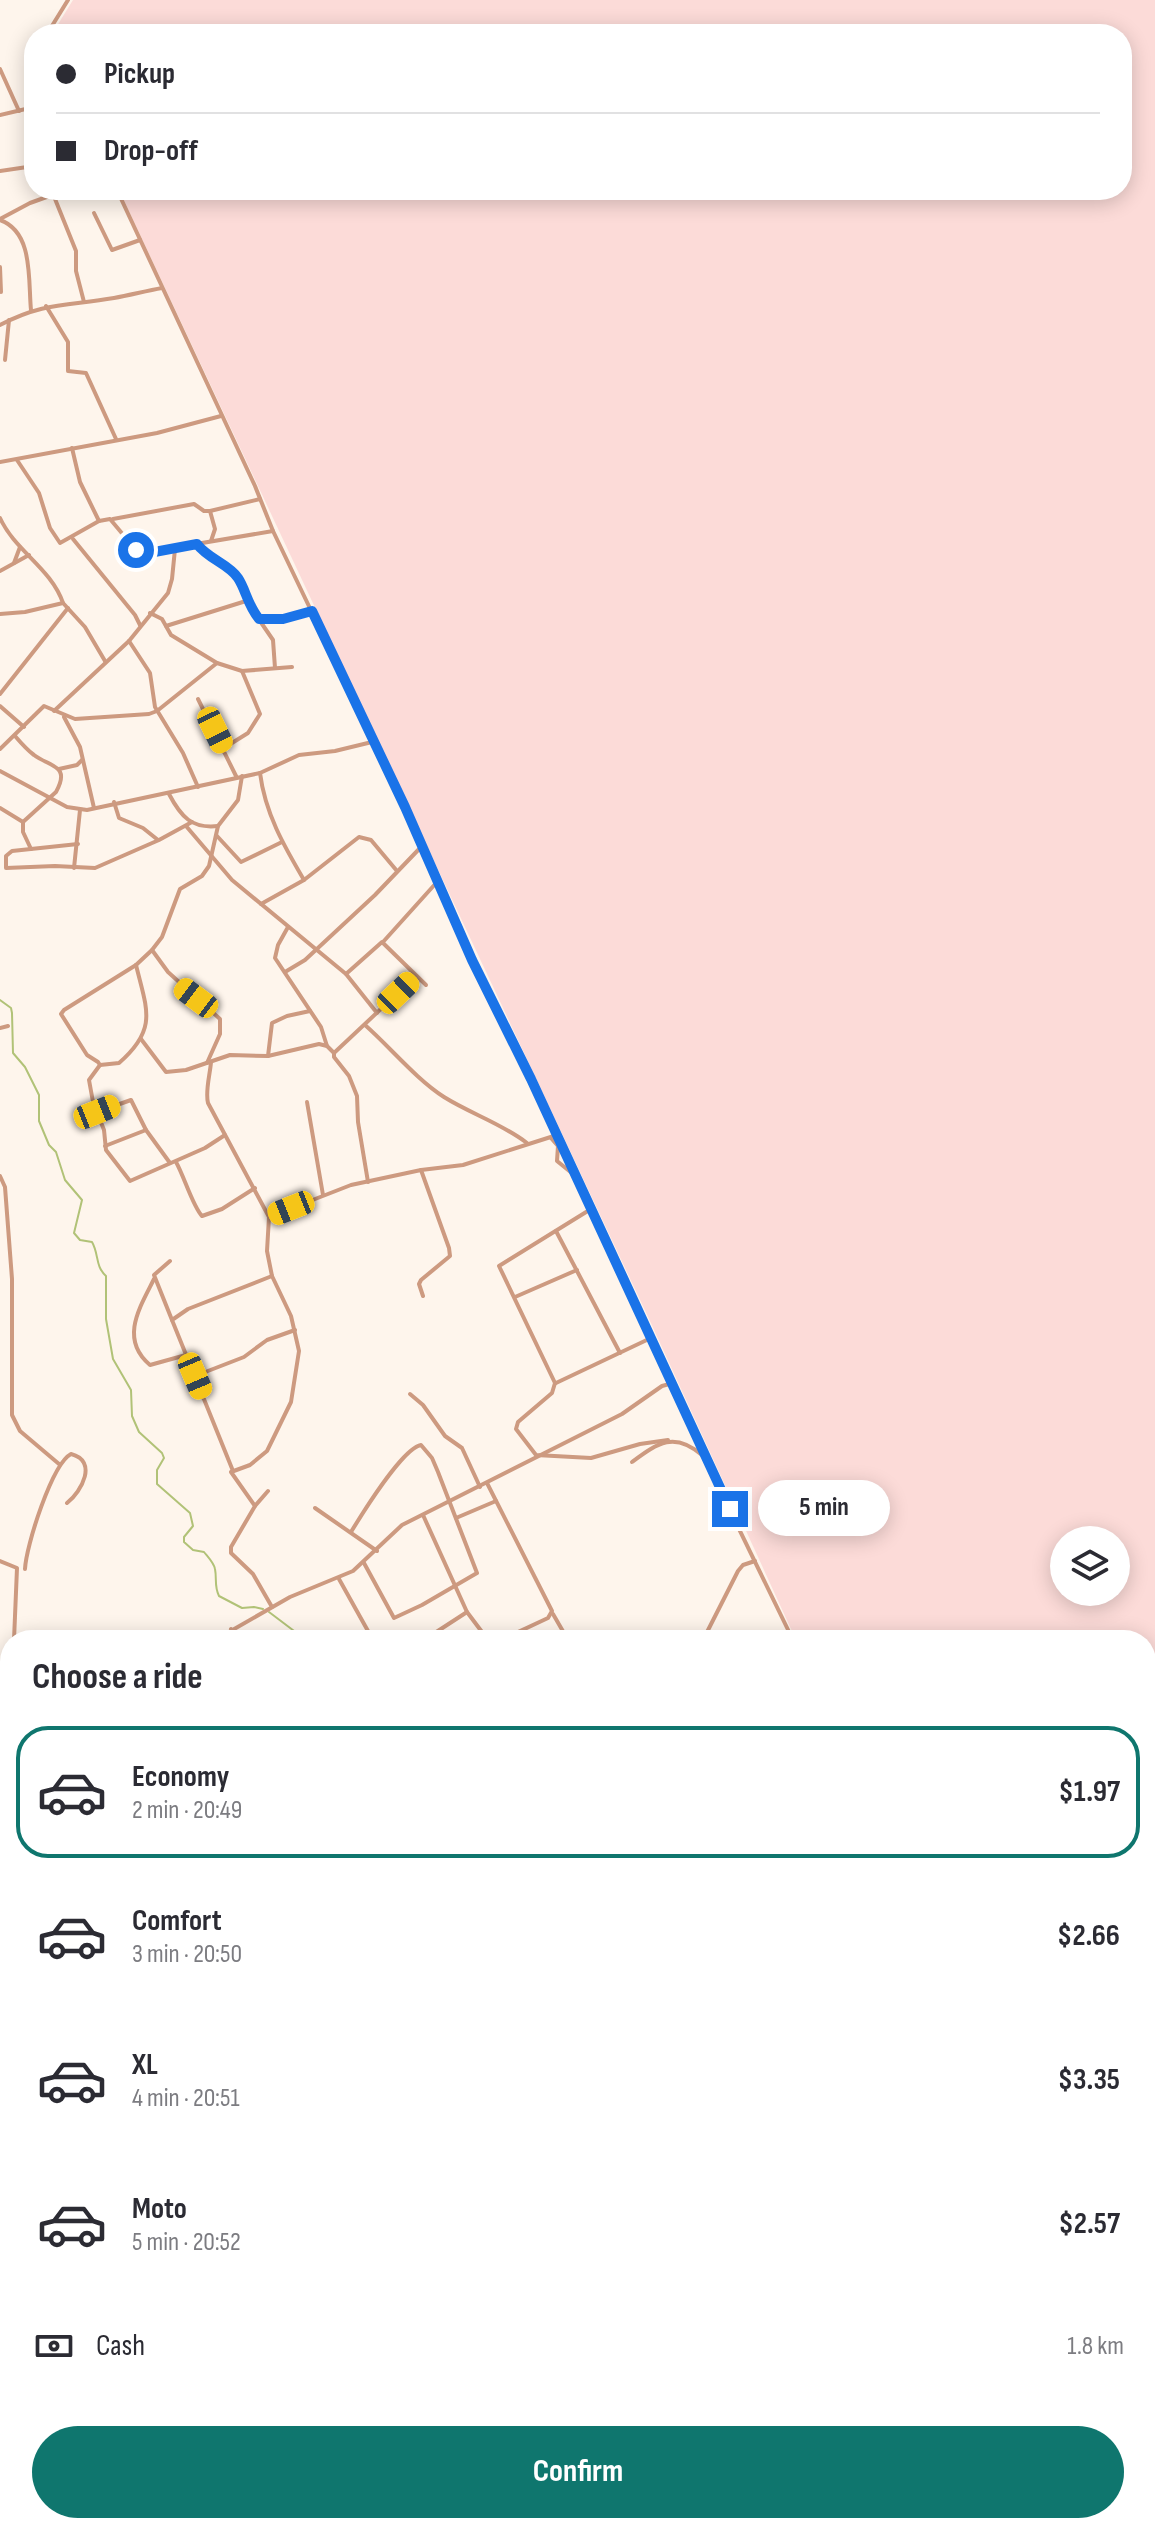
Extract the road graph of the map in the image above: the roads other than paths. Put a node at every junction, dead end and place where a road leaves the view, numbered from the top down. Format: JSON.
{"nodes":[{"id":1,"x":56,"y":0,"type":"edge"},
{"id":2,"x":66,"y":2,"type":"edge"},
{"id":3,"x":53,"y":24,"type":"edge"},
{"id":4,"x":0,"y":69,"type":"edge"},
{"id":5,"x":3,"y":83,"type":"edge"},
{"id":6,"x":24,"y":110,"type":"edge"},
{"id":7,"x":19,"y":111,"type":"junction"},
{"id":8,"x":0,"y":115,"type":"edge"},
{"id":9,"x":24,"y":167,"type":"edge"},
{"id":10,"x":0,"y":171,"type":"edge"},
{"id":11,"x":40,"y":200,"type":"edge"},
{"id":12,"x":55,"y":200,"type":"edge"},
{"id":13,"x":122,"y":200,"type":"edge"},
{"id":14,"x":94,"y":213,"type":"dead end"},
{"id":15,"x":0,"y":219,"type":"edge"},
{"id":16,"x":140,"y":240,"type":"junction"},
{"id":17,"x":0,"y":267,"type":"edge"},
{"id":18,"x":162,"y":288,"type":"junction"},
{"id":19,"x":1,"y":292,"type":"edge"},
{"id":20,"x":84,"y":302,"type":"junction"},
{"id":21,"x":46,"y":306,"type":"junction"},
{"id":22,"x":31,"y":310,"type":"junction"},
{"id":23,"x":9,"y":320,"type":"junction"},
{"id":24,"x":0,"y":325,"type":"edge"},
{"id":25,"x":5,"y":360,"type":"dead end"},
{"id":26,"x":221,"y":416,"type":"junction"},
{"id":27,"x":116,"y":439,"type":"junction"},
{"id":28,"x":72,"y":448,"type":"junction"},
{"id":29,"x":17,"y":460,"type":"junction"},
{"id":30,"x":0,"y":462,"type":"edge"},
{"id":31,"x":260,"y":499,"type":"junction"},
{"id":32,"x":210,"y":511,"type":"junction"},
{"id":33,"x":0,"y":518,"type":"edge"},
{"id":34,"x":110,"y":519,"type":"junction"},
{"id":35,"x":99,"y":521,"type":"junction"},
{"id":36,"x":273,"y":531,"type":"junction"},
{"id":37,"x":73,"y":538,"type":"junction"},
{"id":38,"x":211,"y":541,"type":"junction"},
{"id":39,"x":197,"y":544,"type":"junction"},
{"id":40,"x":20,"y":547,"type":"junction"},
{"id":41,"x":175,"y":548,"type":"junction"},
{"id":42,"x":29,"y":555,"type":"junction"},
{"id":43,"x":14,"y":563,"type":"junction"},
{"id":44,"x":0,"y":571,"type":"edge"},
{"id":45,"x":246,"y":601,"type":"junction"},
{"id":46,"x":63,"y":603,"type":"junction"},
{"id":47,"x":69,"y":607,"type":"junction"},
{"id":48,"x":312,"y":611,"type":"junction"},
{"id":49,"x":150,"y":613,"type":"junction"},
{"id":50,"x":0,"y":614,"type":"edge"},
{"id":51,"x":259,"y":619,"type":"junction"},
{"id":52,"x":140,"y":625,"type":"junction"},
{"id":53,"x":166,"y":626,"type":"junction"},
{"id":54,"x":129,"y":641,"type":"junction"},
{"id":55,"x":105,"y":661,"type":"junction"},
{"id":56,"x":217,"y":663,"type":"junction"},
{"id":57,"x":292,"y":667,"type":"dead end"},
{"id":58,"x":275,"y":669,"type":"junction"},
{"id":59,"x":242,"y":671,"type":"junction"},
{"id":60,"x":0,"y":694,"type":"edge"},
{"id":61,"x":198,"y":699,"type":"dead end"},
{"id":62,"x":0,"y":706,"type":"edge"},
{"id":63,"x":54,"y":711,"type":"junction"},
{"id":64,"x":157,"y":711,"type":"junction"},
{"id":65,"x":64,"y":717,"type":"junction"},
{"id":66,"x":24,"y":727,"type":"junction"},
{"id":67,"x":15,"y":736,"type":"junction"},
{"id":68,"x":372,"y":742,"type":"junction"},
{"id":69,"x":224,"y":748,"type":"junction"},
{"id":70,"x":0,"y":749,"type":"edge"},
{"id":71,"x":83,"y":759,"type":"junction"},
{"id":72,"x":59,"y":769,"type":"junction"},
{"id":73,"x":0,"y":772,"type":"edge"},
{"id":74,"x":260,"y":773,"type":"junction"},
{"id":75,"x":240,"y":776,"type":"junction"},
{"id":76,"x":198,"y":787,"type":"junction"},
{"id":77,"x":169,"y":794,"type":"junction"},
{"id":78,"x":51,"y":798,"type":"junction"},
{"id":79,"x":114,"y":802,"type":"junction"},
{"id":80,"x":0,"y":808,"type":"edge"},
{"id":81,"x":94,"y":808,"type":"junction"},
{"id":82,"x":80,"y":810,"type":"junction"},
{"id":83,"x":23,"y":822,"type":"junction"},
{"id":84,"x":189,"y":824,"type":"junction"},
{"id":85,"x":218,"y":826,"type":"junction"},
{"id":86,"x":217,"y":836,"type":"junction"},
{"id":87,"x":159,"y":840,"type":"junction"},
{"id":88,"x":282,"y":842,"type":"junction"},
{"id":89,"x":78,"y":844,"type":"junction"},
{"id":90,"x":421,"y":847,"type":"junction"},
{"id":91,"x":31,"y":849,"type":"junction"},
{"id":92,"x":212,"y":855,"type":"junction"},
{"id":93,"x":3,"y":864,"type":"edge"},
{"id":94,"x":74,"y":868,"type":"junction"},
{"id":95,"x":398,"y":872,"type":"junction"},
{"id":96,"x":304,"y":880,"type":"junction"},
{"id":97,"x":437,"y":882,"type":"junction"},
{"id":98,"x":261,"y":904,"type":"junction"},
{"id":99,"x":288,"y":927,"type":"junction"},
{"id":100,"x":382,"y":942,"type":"junction"},
{"id":101,"x":315,"y":949,"type":"junction"},
{"id":102,"x":152,"y":950,"type":"junction"},
{"id":103,"x":136,"y":965,"type":"junction"},
{"id":104,"x":285,"y":972,"type":"junction"},
{"id":105,"x":346,"y":974,"type":"junction"},
{"id":106,"x":416,"y":976,"type":"junction"},
{"id":107,"x":426,"y":985,"type":"dead end"},
{"id":108,"x":310,"y":1011,"type":"junction"},
{"id":109,"x":377,"y":1013,"type":"junction"},
{"id":110,"x":365,"y":1025,"type":"junction"},
{"id":111,"x":8,"y":1026,"type":"dead end"},
{"id":112,"x":0,"y":1028,"type":"edge"},
{"id":113,"x":141,"y":1039,"type":"junction"},
{"id":114,"x":327,"y":1046,"type":"junction"},
{"id":115,"x":334,"y":1053,"type":"junction"},
{"id":116,"x":268,"y":1056,"type":"junction"},
{"id":117,"x":209,"y":1064,"type":"junction"},
{"id":118,"x":100,"y":1065,"type":"junction"},
{"id":119,"x":307,"y":1102,"type":"dead end"},
{"id":120,"x":97,"y":1112,"type":"junction"},
{"id":121,"x":146,"y":1130,"type":"junction"},
{"id":122,"x":225,"y":1135,"type":"junction"},
{"id":123,"x":557,"y":1135,"type":"junction"},
{"id":124,"x":550,"y":1136,"type":"junction"},
{"id":125,"x":527,"y":1143,"type":"junction"},
{"id":126,"x":105,"y":1146,"type":"junction"},
{"id":127,"x":173,"y":1162,"type":"junction"},
{"id":128,"x":421,"y":1170,"type":"junction"},
{"id":129,"x":0,"y":1176,"type":"edge"},
{"id":130,"x":575,"y":1176,"type":"junction"},
{"id":131,"x":368,"y":1182,"type":"junction"},
{"id":132,"x":255,"y":1188,"type":"junction"},
{"id":133,"x":3,"y":1195,"type":"edge"},
{"id":134,"x":323,"y":1195,"type":"junction"},
{"id":135,"x":591,"y":1209,"type":"junction"},
{"id":136,"x":269,"y":1217,"type":"junction"},
{"id":137,"x":556,"y":1231,"type":"junction"},
{"id":138,"x":170,"y":1261,"type":"dead end"},
{"id":139,"x":577,"y":1270,"type":"junction"},
{"id":140,"x":272,"y":1276,"type":"junction"},
{"id":141,"x":154,"y":1279,"type":"junction"},
{"id":142,"x":423,"y":1296,"type":"dead end"},
{"id":143,"x":515,"y":1297,"type":"junction"},
{"id":144,"x":172,"y":1320,"type":"junction"},
{"id":145,"x":295,"y":1330,"type":"junction"},
{"id":146,"x":651,"y":1338,"type":"junction"},
{"id":147,"x":620,"y":1353,"type":"junction"},
{"id":148,"x":187,"y":1355,"type":"junction"},
{"id":149,"x":195,"y":1376,"type":"junction"},
{"id":150,"x":555,"y":1383,"type":"junction"},
{"id":151,"x":673,"y":1383,"type":"junction"},
{"id":152,"x":410,"y":1394,"type":"dead end"},
{"id":153,"x":668,"y":1440,"type":"junction"},
{"id":154,"x":536,"y":1455,"type":"junction"},
{"id":155,"x":704,"y":1457,"type":"junction"},
{"id":156,"x":632,"y":1462,"type":"dead end"},
{"id":157,"x":59,"y":1464,"type":"junction"},
{"id":158,"x":233,"y":1471,"type":"junction"},
{"id":159,"x":487,"y":1483,"type":"junction"},
{"id":160,"x":480,"y":1487,"type":"junction"},
{"id":161,"x":268,"y":1491,"type":"dead end"},
{"id":162,"x":496,"y":1501,"type":"junction"},
{"id":163,"x":67,"y":1503,"type":"dead end"},
{"id":164,"x":449,"y":1503,"type":"junction"},
{"id":165,"x":255,"y":1506,"type":"junction"},
{"id":166,"x":315,"y":1508,"type":"dead end"},
{"id":167,"x":423,"y":1515,"type":"junction"},
{"id":168,"x":456,"y":1518,"type":"junction"},
{"id":169,"x":351,"y":1532,"type":"junction"},
{"id":170,"x":377,"y":1551,"type":"junction"},
{"id":171,"x":0,"y":1561,"type":"edge"},
{"id":172,"x":755,"y":1561,"type":"junction"},
{"id":173,"x":364,"y":1563,"type":"junction"},
{"id":174,"x":25,"y":1569,"type":"dead end"},
{"id":175,"x":339,"y":1579,"type":"junction"},
{"id":176,"x":455,"y":1586,"type":"junction"},
{"id":177,"x":271,"y":1607,"type":"junction"},
{"id":178,"x":467,"y":1612,"type":"junction"},
{"id":179,"x":553,"y":1614,"type":"junction"},
{"id":180,"x":231,"y":1629,"type":"edge"},
{"id":181,"x":14,"y":1630,"type":"edge"},
{"id":182,"x":367,"y":1630,"type":"edge"},
{"id":183,"x":439,"y":1630,"type":"edge"},
{"id":184,"x":483,"y":1630,"type":"edge"},
{"id":185,"x":521,"y":1630,"type":"edge"},
{"id":186,"x":562,"y":1630,"type":"edge"},
{"id":187,"x":708,"y":1630,"type":"edge"},
{"id":188,"x":788,"y":1630,"type":"edge"}],
"edges":[{"from":1,"to":2,"type":"street"},
{"from":2,"to":3,"type":"street"},
{"from":4,"to":5,"type":"street"},
{"from":5,"to":7,"type":"street"},
{"from":6,"to":7,"type":"street"},
{"from":7,"to":8,"type":"street"},
{"from":9,"to":10,"type":"street"},
{"from":11,"to":15,"type":"street"},
{"from":12,"to":20,"type":"street"},
{"from":13,"to":16,"type":"street"},
{"from":14,"to":16,"type":"street"},
{"from":15,"to":22,"type":"street"},
{"from":16,"to":18,"type":"street"},
{"from":17,"to":19,"type":"street"},
{"from":18,"to":20,"type":"street"},
{"from":18,"to":26,"type":"street"},
{"from":20,"to":21,"type":"street"},
{"from":21,"to":22,"type":"street"},
{"from":21,"to":27,"type":"street"},
{"from":22,"to":23,"type":"street"},
{"from":23,"to":24,"type":"street"},
{"from":23,"to":25,"type":"street"},
{"from":26,"to":27,"type":"street"},
{"from":26,"to":31,"type":"street"},
{"from":27,"to":28,"type":"street"},
{"from":28,"to":29,"type":"street"},
{"from":28,"to":35,"type":"street"},
{"from":29,"to":30,"type":"street"},
{"from":29,"to":37,"type":"street"},
{"from":31,"to":32,"type":"street"},
{"from":31,"to":36,"type":"street"},
{"from":32,"to":34,"type":"street"},
{"from":32,"to":38,"type":"street"},
{"from":33,"to":40,"type":"street"},
{"from":34,"to":35,"type":"street"},
{"from":34,"to":41,"type":"street"},
{"from":35,"to":37,"type":"street"},
{"from":36,"to":38,"type":"street"},
{"from":36,"to":48,"type":"street"},
{"from":37,"to":52,"type":"street"},
{"from":38,"to":39,"type":"street"},
{"from":39,"to":41,"type":"street"},
{"from":39,"to":45,"type":"street"},
{"from":40,"to":42,"type":"street"},
{"from":40,"to":43,"type":"street"},
{"from":41,"to":49,"type":"street"},
{"from":42,"to":43,"type":"street"},
{"from":42,"to":46,"type":"street"},
{"from":43,"to":44,"type":"street"},
{"from":45,"to":51,"type":"street"},
{"from":45,"to":53,"type":"street"},
{"from":46,"to":47,"type":"street"},
{"from":46,"to":50,"type":"street"},
{"from":47,"to":55,"type":"street"},
{"from":47,"to":60,"type":"street"},
{"from":48,"to":51,"type":"street"},
{"from":48,"to":68,"type":"street"},
{"from":49,"to":52,"type":"street"},
{"from":49,"to":53,"type":"street"},
{"from":51,"to":58,"type":"street"},
{"from":52,"to":54,"type":"street"},
{"from":53,"to":56,"type":"street"},
{"from":54,"to":55,"type":"street"},
{"from":54,"to":64,"type":"street"},
{"from":55,"to":63,"type":"street"},
{"from":56,"to":59,"type":"street"},
{"from":56,"to":64,"type":"street"},
{"from":57,"to":58,"type":"street"},
{"from":58,"to":59,"type":"street"},
{"from":59,"to":69,"type":"street"},
{"from":61,"to":69,"type":"street"},
{"from":62,"to":66,"type":"street"},
{"from":63,"to":65,"type":"street"},
{"from":63,"to":66,"type":"street"},
{"from":64,"to":65,"type":"street"},
{"from":64,"to":76,"type":"street"},
{"from":65,"to":71,"type":"street"},
{"from":66,"to":67,"type":"street"},
{"from":67,"to":70,"type":"street"},
{"from":67,"to":72,"type":"street"},
{"from":68,"to":74,"type":"street"},
{"from":68,"to":90,"type":"street"},
{"from":69,"to":75,"type":"street"},
{"from":71,"to":72,"type":"street"},
{"from":71,"to":81,"type":"street"},
{"from":72,"to":78,"type":"street"},
{"from":73,"to":78,"type":"street"},
{"from":74,"to":75,"type":"street"},
{"from":74,"to":88,"type":"street"},
{"from":75,"to":76,"type":"street"},
{"from":75,"to":85,"type":"street"},
{"from":76,"to":77,"type":"street"},
{"from":77,"to":79,"type":"street"},
{"from":77,"to":84,"type":"street"},
{"from":78,"to":82,"type":"street"},
{"from":78,"to":83,"type":"street"},
{"from":79,"to":81,"type":"street"},
{"from":79,"to":87,"type":"street"},
{"from":80,"to":83,"type":"street"},
{"from":81,"to":82,"type":"street"},
{"from":82,"to":89,"type":"street"},
{"from":83,"to":91,"type":"street"},
{"from":84,"to":85,"type":"street"},
{"from":84,"to":87,"type":"street"},
{"from":84,"to":92,"type":"street"},
{"from":85,"to":86,"type":"street"},
{"from":86,"to":88,"type":"street"},
{"from":86,"to":92,"type":"street"},
{"from":87,"to":94,"type":"street"},
{"from":88,"to":96,"type":"street"},
{"from":89,"to":91,"type":"street"},
{"from":89,"to":94,"type":"street"},
{"from":90,"to":95,"type":"street"},
{"from":90,"to":97,"type":"street"},
{"from":91,"to":93,"type":"street"},
{"from":92,"to":98,"type":"street"},
{"from":92,"to":102,"type":"street"},
{"from":93,"to":94,"type":"street"},
{"from":95,"to":96,"type":"street"},
{"from":95,"to":101,"type":"street"},
{"from":96,"to":98,"type":"street"},
{"from":97,"to":100,"type":"street"},
{"from":97,"to":123,"type":"street"},
{"from":98,"to":99,"type":"street"},
{"from":99,"to":101,"type":"street"},
{"from":99,"to":104,"type":"street"},
{"from":100,"to":105,"type":"street"},
{"from":100,"to":106,"type":"street"},
{"from":101,"to":104,"type":"street"},
{"from":101,"to":105,"type":"street"},
{"from":102,"to":103,"type":"street"},
{"from":102,"to":117,"type":"street"},
{"from":103,"to":113,"type":"street"},
{"from":103,"to":118,"type":"street"},
{"from":104,"to":108,"type":"street"},
{"from":105,"to":109,"type":"street"},
{"from":106,"to":107,"type":"street"},
{"from":106,"to":109,"type":"street"},
{"from":108,"to":114,"type":"street"},
{"from":108,"to":116,"type":"street"},
{"from":109,"to":110,"type":"street"},
{"from":110,"to":115,"type":"street"},
{"from":110,"to":125,"type":"street"},
{"from":111,"to":112,"type":"street"},
{"from":113,"to":117,"type":"street"},
{"from":113,"to":118,"type":"street"},
{"from":114,"to":115,"type":"street"},
{"from":114,"to":116,"type":"street"},
{"from":115,"to":131,"type":"street"},
{"from":116,"to":117,"type":"street"},
{"from":117,"to":122,"type":"street"},
{"from":118,"to":120,"type":"street"},
{"from":119,"to":134,"type":"street"},
{"from":120,"to":121,"type":"street"},
{"from":120,"to":126,"type":"street"},
{"from":121,"to":126,"type":"street"},
{"from":121,"to":127,"type":"street"},
{"from":122,"to":127,"type":"street"},
{"from":122,"to":132,"type":"street"},
{"from":123,"to":124,"type":"street"},
{"from":123,"to":130,"type":"street"},
{"from":124,"to":125,"type":"street"},
{"from":124,"to":130,"type":"street"},
{"from":125,"to":128,"type":"street"},
{"from":126,"to":127,"type":"street"},
{"from":127,"to":132,"type":"street"},
{"from":128,"to":131,"type":"street"},
{"from":128,"to":142,"type":"street"},
{"from":129,"to":133,"type":"street"},
{"from":130,"to":135,"type":"street"},
{"from":131,"to":134,"type":"street"},
{"from":132,"to":136,"type":"street"},
{"from":133,"to":157,"type":"street"},
{"from":134,"to":136,"type":"street"},
{"from":135,"to":137,"type":"street"},
{"from":135,"to":146,"type":"street"},
{"from":136,"to":140,"type":"street"},
{"from":137,"to":139,"type":"street"},
{"from":137,"to":143,"type":"street"},
{"from":138,"to":141,"type":"street"},
{"from":139,"to":143,"type":"street"},
{"from":139,"to":147,"type":"street"},
{"from":140,"to":144,"type":"street"},
{"from":140,"to":145,"type":"street"},
{"from":141,"to":144,"type":"street"},
{"from":141,"to":148,"type":"street"},
{"from":143,"to":150,"type":"street"},
{"from":144,"to":148,"type":"street"},
{"from":145,"to":149,"type":"street"},
{"from":145,"to":158,"type":"street"},
{"from":146,"to":147,"type":"street"},
{"from":146,"to":151,"type":"street"},
{"from":147,"to":150,"type":"street"},
{"from":148,"to":149,"type":"street"},
{"from":149,"to":158,"type":"street"},
{"from":150,"to":154,"type":"street"},
{"from":151,"to":154,"type":"street"},
{"from":151,"to":155,"type":"street"},
{"from":152,"to":160,"type":"street"},
{"from":153,"to":154,"type":"street"},
{"from":153,"to":155,"type":"street"},
{"from":153,"to":156,"type":"street"},
{"from":154,"to":159,"type":"street"},
{"from":155,"to":172,"type":"street"},
{"from":157,"to":163,"type":"street"},
{"from":157,"to":174,"type":"street"},
{"from":158,"to":165,"type":"street"},
{"from":159,"to":160,"type":"street"},
{"from":159,"to":162,"type":"street"},
{"from":160,"to":164,"type":"street"},
{"from":161,"to":165,"type":"street"},
{"from":162,"to":168,"type":"street"},
{"from":162,"to":179,"type":"street"},
{"from":164,"to":167,"type":"street"},
{"from":164,"to":168,"type":"street"},
{"from":164,"to":169,"type":"street"},
{"from":165,"to":177,"type":"street"},
{"from":166,"to":169,"type":"street"},
{"from":167,"to":170,"type":"street"},
{"from":167,"to":176,"type":"street"},
{"from":168,"to":176,"type":"street"},
{"from":169,"to":170,"type":"street"},
{"from":170,"to":173,"type":"street"},
{"from":171,"to":181,"type":"street"},
{"from":172,"to":187,"type":"street"},
{"from":172,"to":188,"type":"street"},
{"from":173,"to":175,"type":"street"},
{"from":173,"to":176,"type":"street"},
{"from":175,"to":177,"type":"street"},
{"from":175,"to":182,"type":"street"},
{"from":176,"to":178,"type":"street"},
{"from":177,"to":180,"type":"street"},
{"from":178,"to":183,"type":"street"},
{"from":178,"to":184,"type":"street"},
{"from":179,"to":185,"type":"street"},
{"from":179,"to":186,"type":"street"}]}
